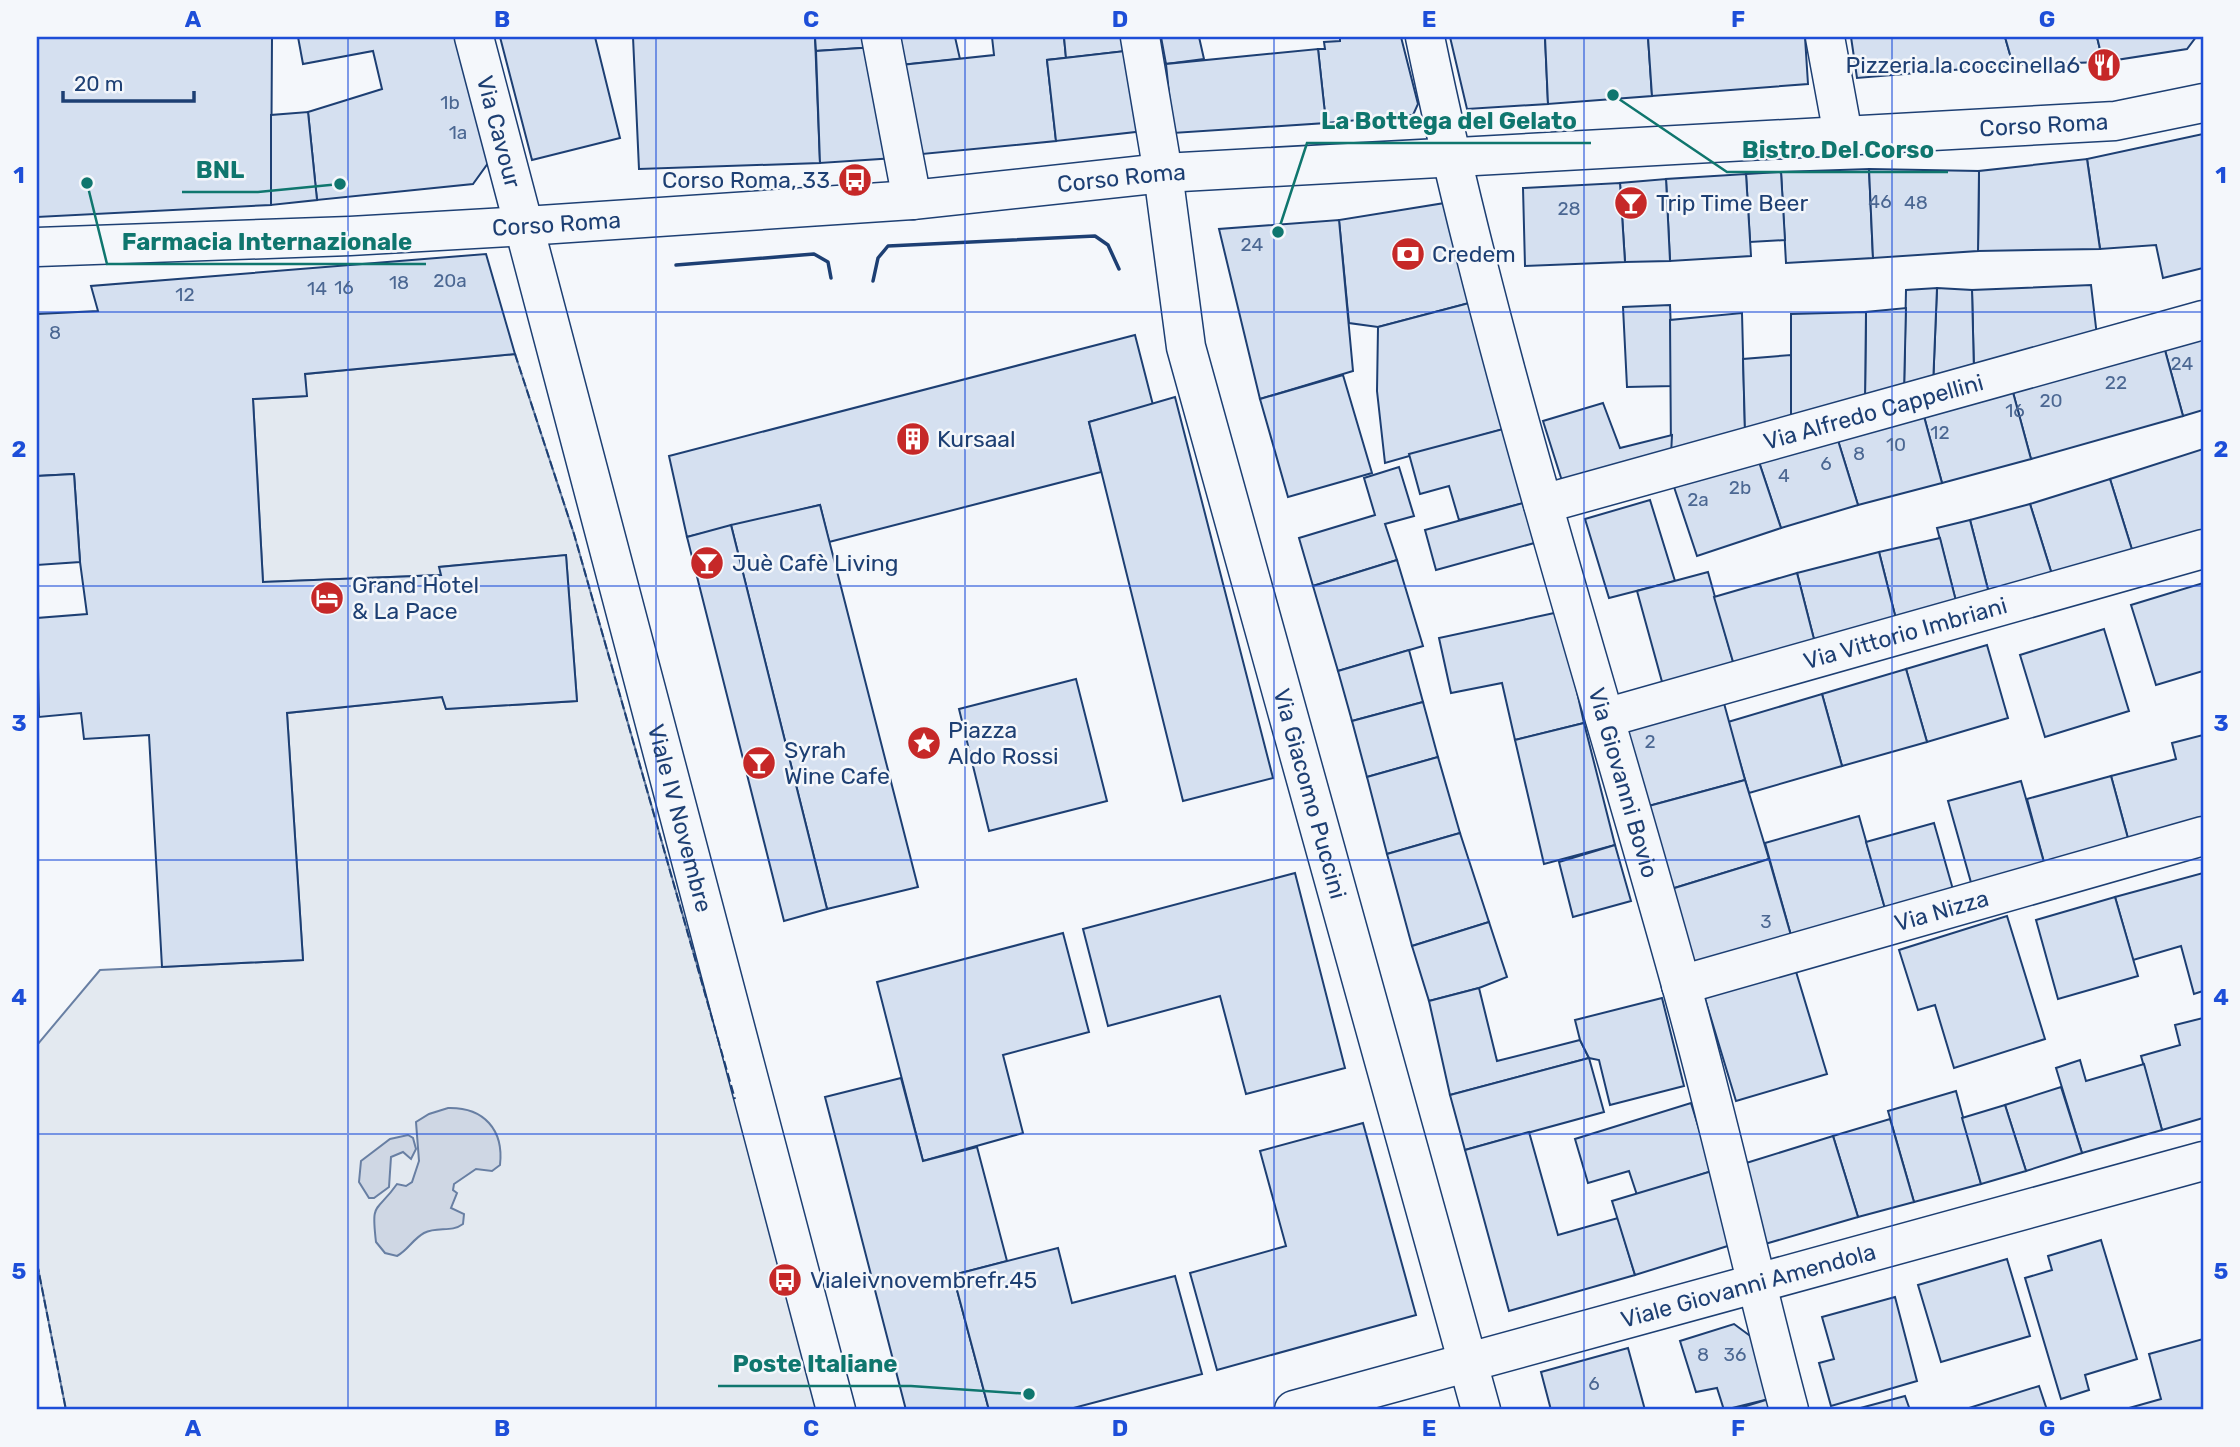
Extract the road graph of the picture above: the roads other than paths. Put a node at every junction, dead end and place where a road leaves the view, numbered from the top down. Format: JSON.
{"nodes":[{"id":1,"x":474,"y":37,"type":"edge"},
{"id":2,"x":881,"y":37,"type":"edge"},
{"id":3,"x":1140,"y":37,"type":"edge"},
{"id":4,"x":1425,"y":37,"type":"edge"},
{"id":5,"x":1825,"y":37,"type":"edge"},
{"id":6,"x":2203,"y":103,"type":"edge"},
{"id":7,"x":1843,"y":135,"type":"junction"},
{"id":8,"x":1450,"y":157,"type":"junction"},
{"id":9,"x":1163,"y":173,"type":"junction"},
{"id":10,"x":912,"y":200,"type":"junction"},
{"id":11,"x":525,"y":226,"type":"junction"},
{"id":12,"x":37,"y":247,"type":"edge"},
{"id":13,"x":2203,"y":320,"type":"edge"},
{"id":14,"x":1542,"y":504,"type":"junction"},
{"id":15,"x":2203,"y":549,"type":"edge"},
{"id":16,"x":1605,"y":718,"type":"junction"},
{"id":17,"x":2203,"y":836,"type":"edge"},
{"id":18,"x":1681,"y":985,"type":"junction"},
{"id":19,"x":2203,"y":1161,"type":"edge"},
{"id":20,"x":1755,"y":1284,"type":"junction"},
{"id":21,"x":1468,"y":1362,"type":"junction"},
{"id":22,"x":836,"y":1410,"type":"edge"},
{"id":23,"x":1294,"y":1410,"type":"edge"},
{"id":24,"x":1481,"y":1410,"type":"edge"},
{"id":25,"x":1789,"y":1410,"type":"edge"}],
"edges":[{"from":1,"to":11,"type":"street","name":"Via Cavour"},
{"from":2,"to":10,"type":"street"},
{"from":3,"to":9,"type":"street","name":"Via Giacomo Puccini"},
{"from":4,"to":8,"type":"street","name":"Via Giovanni Bovio"},
{"from":5,"to":7,"type":"street"},
{"from":6,"to":7,"type":"street","name":"Corso Roma"},
{"from":7,"to":8,"type":"street","name":"Corso Roma"},
{"from":8,"to":9,"type":"street","name":"Corso Roma"},
{"from":8,"to":14,"type":"street","name":"Via Giovanni Bovio"},
{"from":9,"to":10,"type":"street","name":"Corso Roma"},
{"from":9,"to":21,"type":"street","name":"Via Giacomo Puccini"},
{"from":10,"to":11,"type":"street","name":"Corso Roma"},
{"from":11,"to":12,"type":"street","name":"Corso Roma"},
{"from":11,"to":22,"type":"street","name":"Viale IV Novembre"},
{"from":13,"to":14,"type":"street","name":"Via Alfredo Cappellini"},
{"from":14,"to":16,"type":"street","name":"Via Giovanni Bovio"},
{"from":15,"to":16,"type":"street","name":"Via Vittorio Imbriani"},
{"from":16,"to":18,"type":"street","name":"Via Giovanni Bovio"},
{"from":17,"to":18,"type":"street","name":"Via Nizza"},
{"from":18,"to":20,"type":"street","name":"Via Giovanni Bovio"},
{"from":19,"to":20,"type":"street","name":"Viale Giovanni Amendola"},
{"from":20,"to":21,"type":"street","name":"Viale Giovanni Amendola"},
{"from":20,"to":25,"type":"street","name":"Via Giovanni Bovio"},
{"from":21,"to":23,"type":"street","name":"Viale Giovanni Amendola"},
{"from":21,"to":24,"type":"street","name":"Via Giacomo Puccini"}]}
